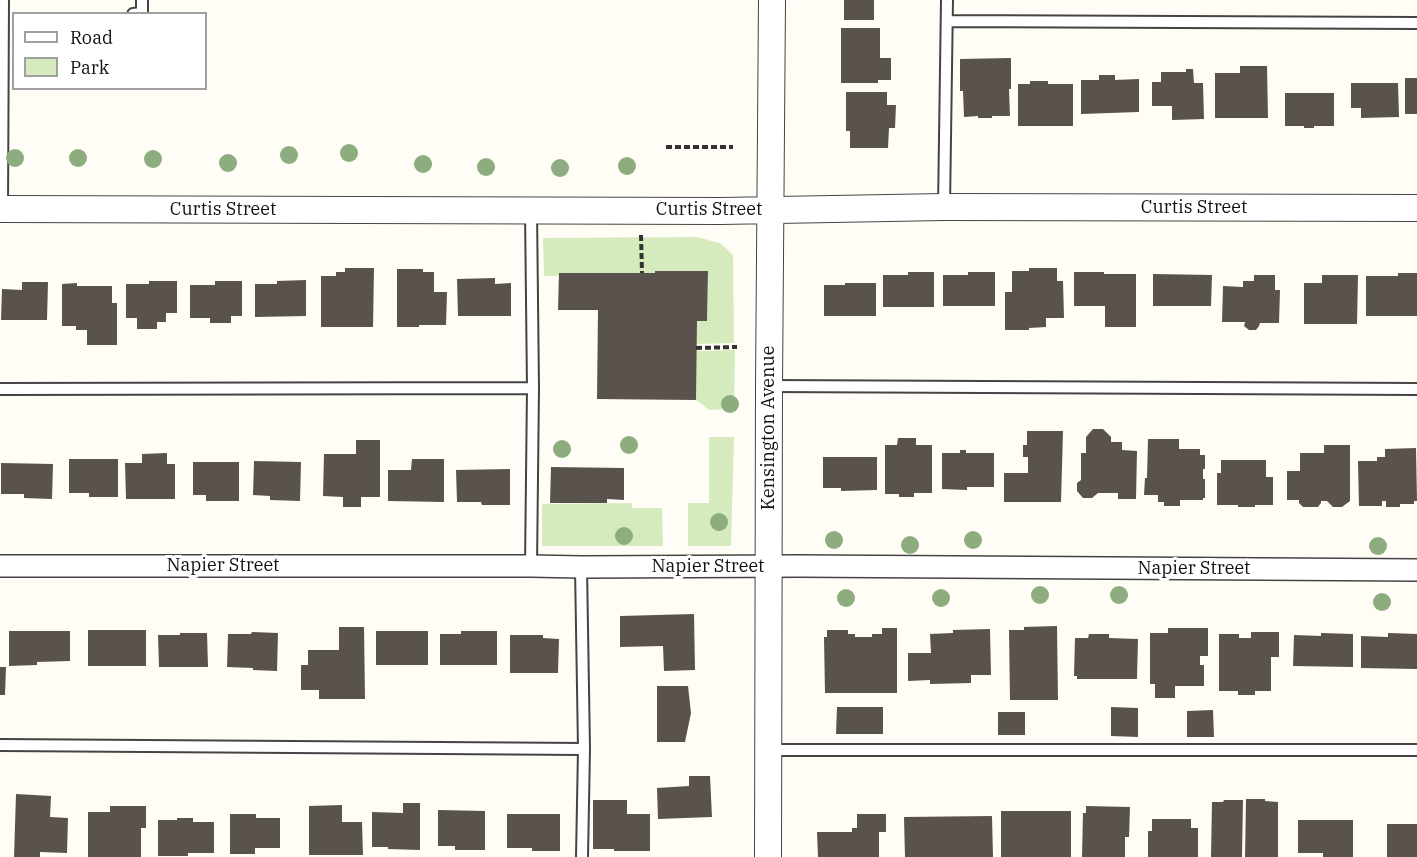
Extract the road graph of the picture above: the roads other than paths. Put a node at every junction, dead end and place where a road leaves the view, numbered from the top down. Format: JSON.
{"nodes":[{"id":1,"x":3,"y":0,"type":"edge"},
{"id":2,"x":772,"y":0,"type":"edge"},
{"id":3,"x":947,"y":0,"type":"edge"},
{"id":4,"x":8,"y":15,"type":"edge"},
{"id":5,"x":947,"y":21,"type":"junction"},
{"id":6,"x":1417,"y":23,"type":"edge"},
{"id":7,"x":944,"y":207,"type":"junction"},
{"id":8,"x":1417,"y":208,"type":"edge"},
{"id":9,"x":1,"y":209,"type":"edge"},
{"id":10,"x":770,"y":210,"type":"junction"},
{"id":11,"x":531,"y":211,"type":"junction"},
{"id":12,"x":769,"y":386,"type":"junction"},
{"id":13,"x":533,"y":387,"type":"junction"},
{"id":14,"x":0,"y":389,"type":"edge"},
{"id":15,"x":1417,"y":389,"type":"edge"},
{"id":16,"x":0,"y":566,"type":"edge"},
{"id":17,"x":531,"y":566,"type":"junction"},
{"id":18,"x":580,"y":567,"type":"junction"},
{"id":19,"x":768,"y":567,"type":"junction"},
{"id":20,"x":1417,"y":570,"type":"edge"},
{"id":21,"x":0,"y":744,"type":"edge"},
{"id":22,"x":584,"y":749,"type":"junction"},
{"id":23,"x":768,"y":750,"type":"junction"},
{"id":24,"x":1417,"y":750,"type":"edge"},
{"id":25,"x":582,"y":857,"type":"edge"},
{"id":26,"x":768,"y":857,"type":"edge"}],
"edges":[{"from":1,"to":4,"type":"lane"},
{"from":2,"to":10,"type":"street","name":"Kensington Avenue"},
{"from":3,"to":5,"type":"lane"},
{"from":4,"to":9,"type":"lane"},
{"from":5,"to":6,"type":"lane"},
{"from":5,"to":7,"type":"lane"},
{"from":7,"to":8,"type":"street","name":"Curtis Street"},
{"from":7,"to":10,"type":"street","name":"Curtis Street"},
{"from":9,"to":11,"type":"street","name":"Curtis Street"},
{"from":10,"to":11,"type":"street","name":"Curtis Street"},
{"from":10,"to":12,"type":"street","name":"Kensington Avenue"},
{"from":11,"to":13,"type":"lane"},
{"from":12,"to":15,"type":"lane"},
{"from":12,"to":19,"type":"street","name":"Kensington Avenue"},
{"from":13,"to":14,"type":"lane"},
{"from":13,"to":17,"type":"lane"},
{"from":16,"to":17,"type":"street","name":"Napier Street"},
{"from":17,"to":18,"type":"street","name":"Napier Street"},
{"from":18,"to":19,"type":"street","name":"Napier Street"},
{"from":18,"to":22,"type":"lane"},
{"from":19,"to":20,"type":"street","name":"Napier Street"},
{"from":19,"to":23,"type":"street","name":"Kensington Avenue"},
{"from":21,"to":22,"type":"lane"},
{"from":22,"to":25,"type":"lane"},
{"from":23,"to":24,"type":"lane"},
{"from":23,"to":26,"type":"street","name":"Kensington Avenue"}]}
